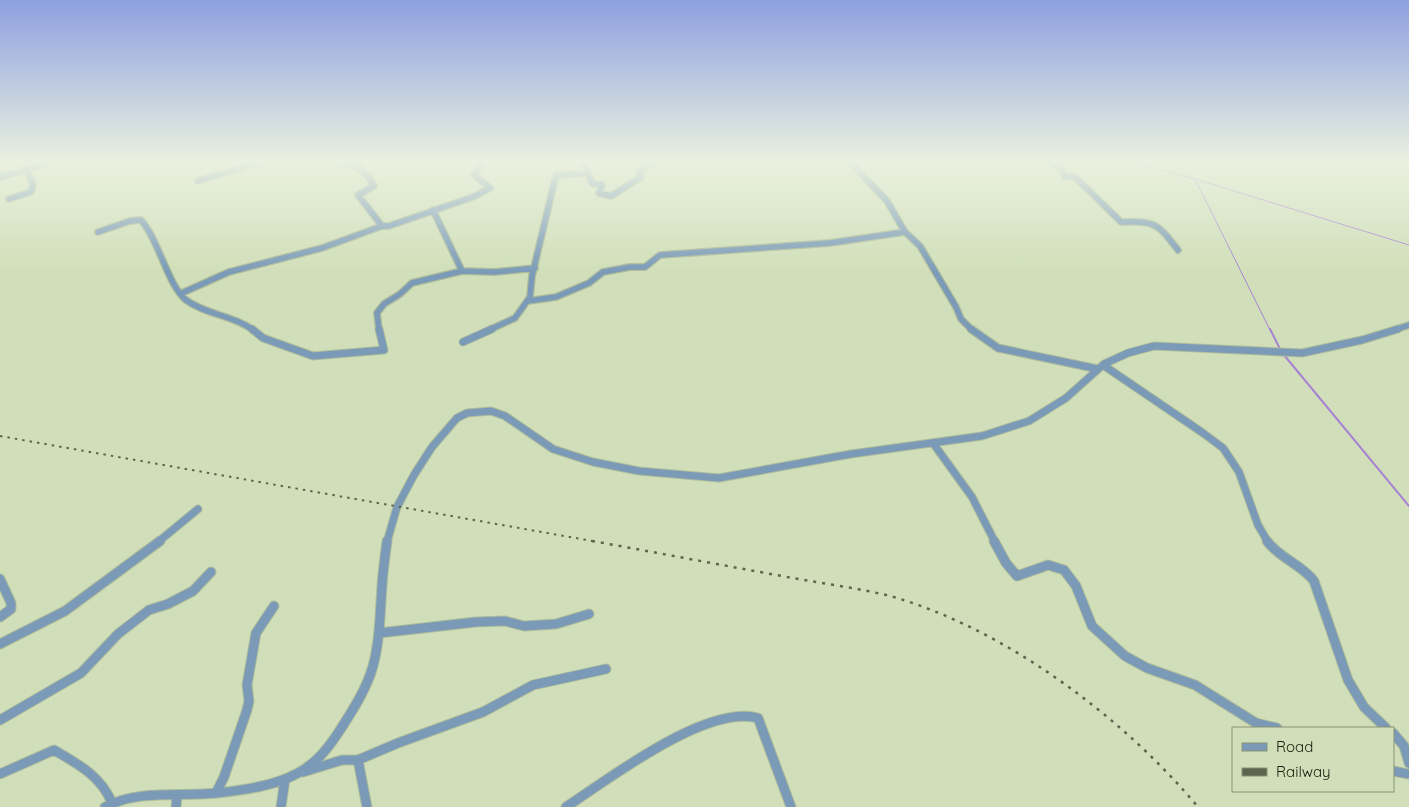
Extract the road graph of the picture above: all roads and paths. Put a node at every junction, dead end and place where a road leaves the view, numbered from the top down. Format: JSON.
{"nodes":[{"id":1,"x":13,"y":198,"type":"edge"},
{"id":2,"x":360,"y":198,"type":"edge"},
{"id":3,"x":471,"y":198,"type":"edge"},
{"id":4,"x":551,"y":198,"type":"edge"},
{"id":5,"x":885,"y":198,"type":"edge"},
{"id":6,"x":1096,"y":198,"type":"edge"},
{"id":7,"x":9,"y":199,"type":"dead end"},
{"id":8,"x":433,"y":210,"type":"junction"},
{"id":9,"x":382,"y":226,"type":"junction"},
{"id":10,"x":98,"y":232,"type":"dead end"},
{"id":11,"x":905,"y":232,"type":"junction"},
{"id":12,"x":1178,"y":250,"type":"dead end"},
{"id":13,"x":535,"y":268,"type":"junction"},
{"id":14,"x":462,"y":271,"type":"junction"},
{"id":15,"x":182,"y":293,"type":"junction"},
{"id":16,"x":528,"y":301,"type":"junction"},
{"id":17,"x":1409,"y":326,"type":"edge"},
{"id":18,"x":463,"y":342,"type":"dead end"},
{"id":19,"x":1097,"y":369,"type":"junction"},
{"id":20,"x":933,"y":443,"type":"junction"},
{"id":21,"x":198,"y":509,"type":"dead end"},
{"id":22,"x":211,"y":572,"type":"dead end"},
{"id":23,"x":0,"y":579,"type":"edge"},
{"id":24,"x":274,"y":606,"type":"dead end"},
{"id":25,"x":589,"y":614,"type":"dead end"},
{"id":26,"x":0,"y":617,"type":"edge"},
{"id":27,"x":379,"y":633,"type":"junction"},
{"id":28,"x":0,"y":644,"type":"edge"},
{"id":29,"x":606,"y":669,"type":"dead end"},
{"id":30,"x":0,"y":720,"type":"edge"},
{"id":31,"x":1274,"y":727,"type":"edge"},
{"id":32,"x":1384,"y":727,"type":"edge"},
{"id":33,"x":1394,"y":734,"type":"edge"},
{"id":34,"x":358,"y":760,"type":"junction"},
{"id":35,"x":1409,"y":763,"type":"edge"},
{"id":36,"x":1394,"y":771,"type":"edge"},
{"id":37,"x":299,"y":773,"type":"junction"},
{"id":38,"x":0,"y":774,"type":"edge"},
{"id":39,"x":1409,"y":774,"type":"edge"},
{"id":40,"x":285,"y":779,"type":"junction"},
{"id":41,"x":216,"y":793,"type":"junction"},
{"id":42,"x":176,"y":795,"type":"junction"},
{"id":43,"x":109,"y":805,"type":"edge"},
{"id":44,"x":176,"y":807,"type":"edge"},
{"id":45,"x":281,"y":807,"type":"edge"},
{"id":46,"x":367,"y":807,"type":"edge"},
{"id":47,"x":566,"y":807,"type":"edge"},
{"id":48,"x":791,"y":807,"type":"edge"}],
"edges":[{"from":1,"to":7,"type":"street"},
{"from":2,"to":9,"type":"street"},
{"from":3,"to":8,"type":"street"},
{"from":4,"to":13,"type":"street"},
{"from":5,"to":11,"type":"street"},
{"from":6,"to":12,"type":"street"},
{"from":8,"to":9,"type":"street"},
{"from":8,"to":14,"type":"street"},
{"from":9,"to":15,"type":"street"},
{"from":10,"to":15,"type":"street"},
{"from":11,"to":16,"type":"street"},
{"from":11,"to":19,"type":"street"},
{"from":13,"to":14,"type":"street"},
{"from":13,"to":16,"type":"street"},
{"from":14,"to":15,"type":"street"},
{"from":16,"to":18,"type":"street"},
{"from":17,"to":19,"type":"street"},
{"from":19,"to":20,"type":"street"},
{"from":19,"to":32,"type":"street"},
{"from":20,"to":27,"type":"street"},
{"from":20,"to":31,"type":"street"},
{"from":21,"to":28,"type":"street"},
{"from":22,"to":30,"type":"street"},
{"from":23,"to":26,"type":"street"},
{"from":24,"to":41,"type":"street"},
{"from":25,"to":27,"type":"street"},
{"from":27,"to":37,"type":"street"},
{"from":29,"to":34,"type":"street"},
{"from":33,"to":35,"type":"street"},
{"from":34,"to":37,"type":"street"},
{"from":34,"to":46,"type":"street"},
{"from":36,"to":39,"type":"street"},
{"from":37,"to":40,"type":"street"},
{"from":38,"to":43,"type":"street"},
{"from":40,"to":41,"type":"street"},
{"from":40,"to":45,"type":"street"},
{"from":41,"to":42,"type":"street"},
{"from":42,"to":43,"type":"street"},
{"from":42,"to":44,"type":"street"},
{"from":47,"to":48,"type":"street"}]}
